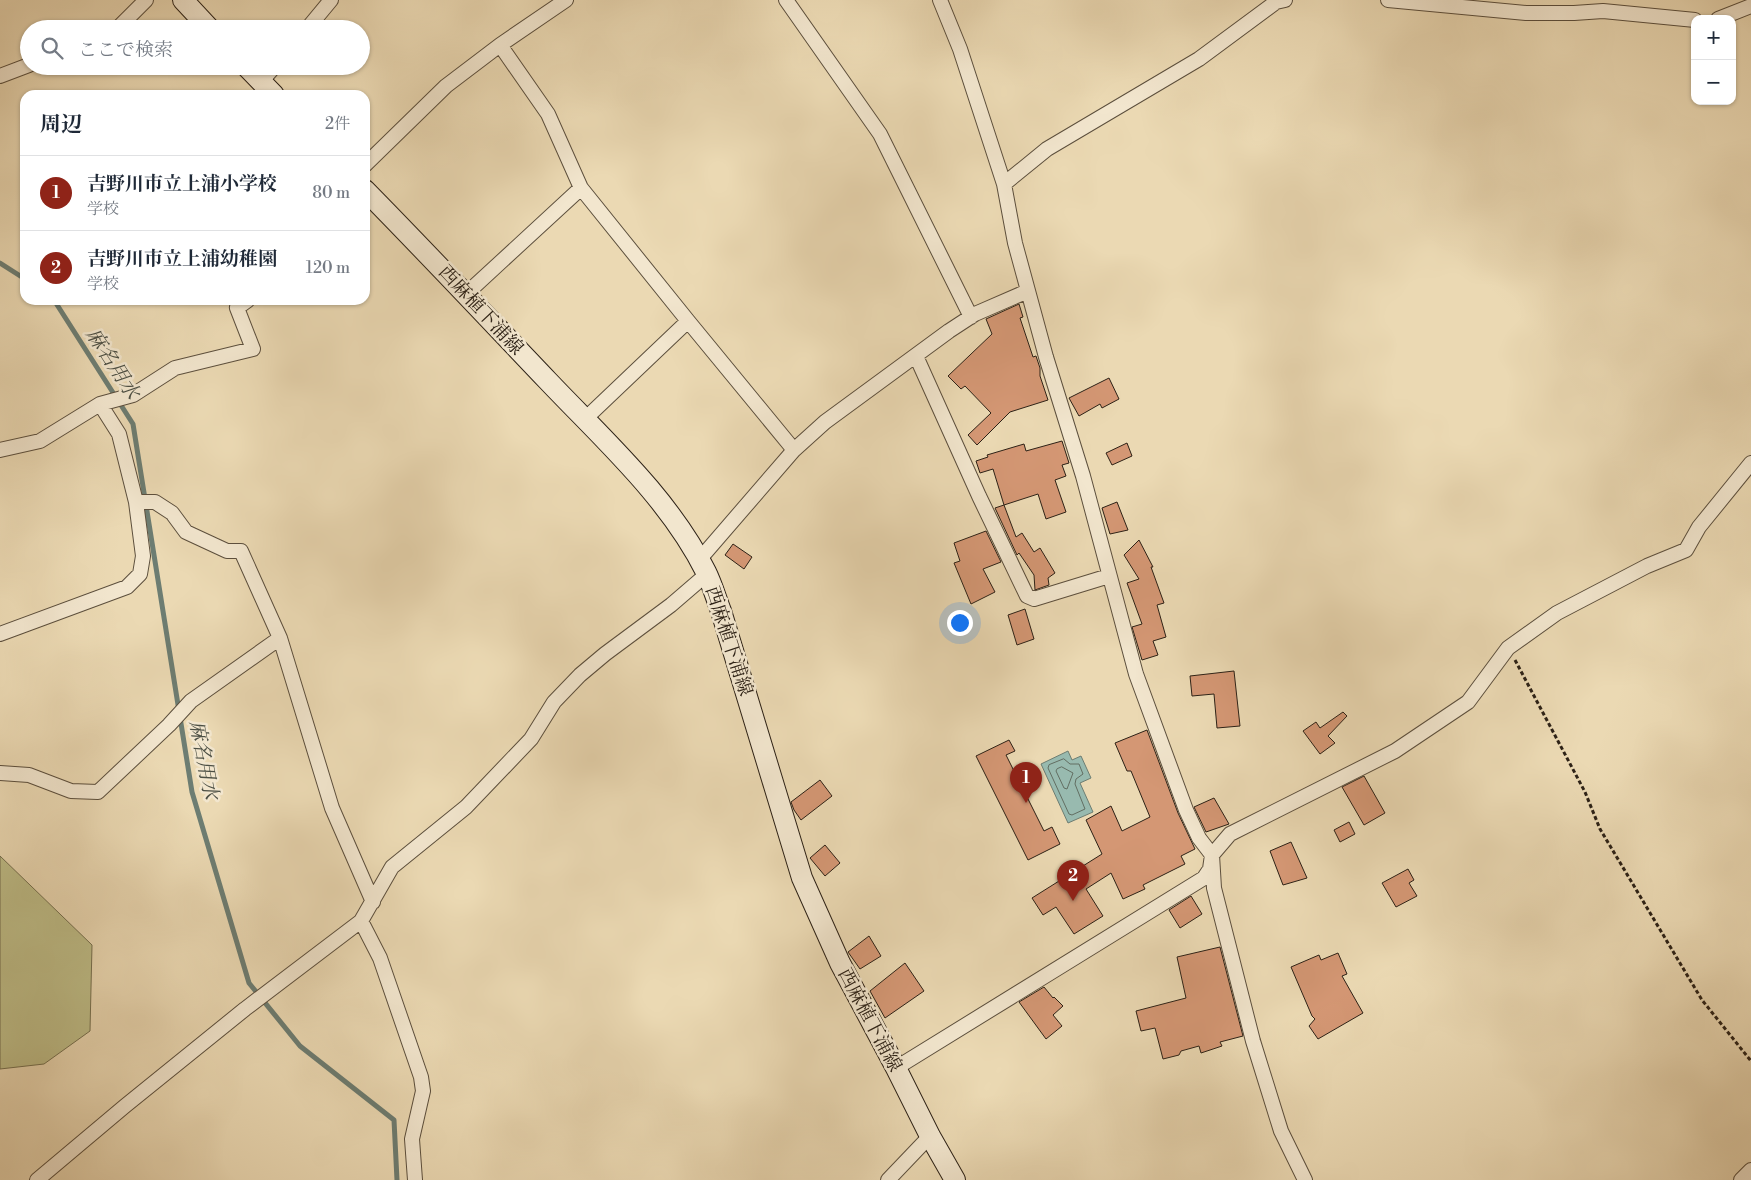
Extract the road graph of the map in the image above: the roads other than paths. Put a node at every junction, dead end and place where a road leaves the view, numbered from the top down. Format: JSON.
{"nodes":[{"id":1,"x":146,"y":0,"type":"edge"},
{"id":2,"x":183,"y":0,"type":"edge"},
{"id":3,"x":331,"y":0,"type":"edge"},
{"id":4,"x":566,"y":0,"type":"edge"},
{"id":5,"x":786,"y":0,"type":"edge"},
{"id":6,"x":940,"y":0,"type":"edge"},
{"id":7,"x":1388,"y":0,"type":"edge"},
{"id":8,"x":1586,"y":0,"type":"edge"},
{"id":9,"x":1278,"y":1,"type":"edge"},
{"id":10,"x":1751,"y":6,"type":"edge"},
{"id":11,"x":1594,"y":12,"type":"junction"},
{"id":12,"x":1728,"y":15,"type":"edge"},
{"id":13,"x":126,"y":20,"type":"edge"},
{"id":14,"x":202,"y":20,"type":"edge"},
{"id":15,"x":314,"y":20,"type":"edge"},
{"id":16,"x":1691,"y":20,"type":"edge"},
{"id":17,"x":500,"y":45,"type":"junction"},
{"id":18,"x":20,"y":68,"type":"edge"},
{"id":19,"x":255,"y":75,"type":"edge"},
{"id":20,"x":272,"y":75,"type":"edge"},
{"id":21,"x":0,"y":76,"type":"edge"},
{"id":22,"x":268,"y":88,"type":"edge"},
{"id":23,"x":370,"y":160,"type":"edge"},
{"id":24,"x":1004,"y":184,"type":"junction"},
{"id":25,"x":581,"y":188,"type":"junction"},
{"id":26,"x":370,"y":200,"type":"edge"},
{"id":27,"x":1028,"y":291,"type":"junction"},
{"id":28,"x":466,"y":294,"type":"junction"},
{"id":29,"x":241,"y":305,"type":"edge"},
{"id":30,"x":971,"y":317,"type":"junction"},
{"id":31,"x":688,"y":321,"type":"junction"},
{"id":32,"x":916,"y":356,"type":"junction"},
{"id":33,"x":100,"y":404,"type":"junction"},
{"id":34,"x":585,"y":420,"type":"junction"},
{"id":35,"x":0,"y":450,"type":"edge"},
{"id":36,"x":794,"y":450,"type":"junction"},
{"id":37,"x":1751,"y":463,"type":"edge"},
{"id":38,"x":136,"y":502,"type":"junction"},
{"id":39,"x":703,"y":567,"type":"junction"},
{"id":40,"x":1109,"y":576,"type":"junction"},
{"id":41,"x":0,"y":634,"type":"edge"},
{"id":42,"x":280,"y":638,"type":"junction"},
{"id":43,"x":0,"y":773,"type":"edge"},
{"id":44,"x":1212,"y":855,"type":"junction"},
{"id":45,"x":373,"y":902,"type":"junction"},
{"id":46,"x":361,"y":921,"type":"junction"},
{"id":47,"x":896,"y":1068,"type":"junction"},
{"id":48,"x":930,"y":1136,"type":"junction"},
{"id":49,"x":1751,"y":1170,"type":"edge"},
{"id":50,"x":37,"y":1180,"type":"edge"},
{"id":51,"x":415,"y":1180,"type":"edge"},
{"id":52,"x":888,"y":1180,"type":"edge"},
{"id":53,"x":956,"y":1180,"type":"edge"},
{"id":54,"x":1305,"y":1180,"type":"edge"},
{"id":55,"x":1741,"y":1180,"type":"edge"}],
"edges":[{"from":1,"to":13,"type":"street"},
{"from":2,"to":14,"type":"main road"},
{"from":3,"to":15,"type":"street"},
{"from":4,"to":17,"type":"street"},
{"from":5,"to":30,"type":"street"},
{"from":6,"to":24,"type":"street"},
{"from":7,"to":11,"type":"street"},
{"from":8,"to":11,"type":"street"},
{"from":9,"to":24,"type":"street"},
{"from":10,"to":12,"type":"street"},
{"from":11,"to":16,"type":"street"},
{"from":17,"to":23,"type":"street"},
{"from":17,"to":25,"type":"street"},
{"from":18,"to":21,"type":"street"},
{"from":19,"to":22,"type":"main road"},
{"from":20,"to":22,"type":"street"},
{"from":24,"to":27,"type":"street"},
{"from":25,"to":28,"type":"street"},
{"from":25,"to":31,"type":"street"},
{"from":26,"to":28,"type":"main road","name":"西麻植下浦線"},
{"from":27,"to":30,"type":"street"},
{"from":27,"to":40,"type":"street"},
{"from":28,"to":34,"type":"main road","name":"西麻植下浦線"},
{"from":29,"to":33,"type":"street"},
{"from":30,"to":32,"type":"street"},
{"from":31,"to":34,"type":"street"},
{"from":31,"to":36,"type":"street"},
{"from":32,"to":36,"type":"street"},
{"from":32,"to":40,"type":"street"},
{"from":33,"to":35,"type":"street"},
{"from":33,"to":38,"type":"street"},
{"from":34,"to":39,"type":"main road","name":"西麻植下浦線"},
{"from":36,"to":39,"type":"street"},
{"from":37,"to":44,"type":"street"},
{"from":38,"to":41,"type":"street"},
{"from":38,"to":42,"type":"street"},
{"from":39,"to":45,"type":"street"},
{"from":39,"to":47,"type":"main road","name":"西麻植下浦線"},
{"from":40,"to":44,"type":"street"},
{"from":42,"to":43,"type":"street"},
{"from":42,"to":45,"type":"street"},
{"from":44,"to":47,"type":"street"},
{"from":44,"to":54,"type":"street"},
{"from":45,"to":46,"type":"street"},
{"from":46,"to":50,"type":"street"},
{"from":46,"to":51,"type":"street"},
{"from":47,"to":48,"type":"main road","name":"西麻植下浦線"},
{"from":48,"to":52,"type":"street"},
{"from":48,"to":53,"type":"main road","name":"西麻植下浦線"},
{"from":49,"to":55,"type":"street"}]}
